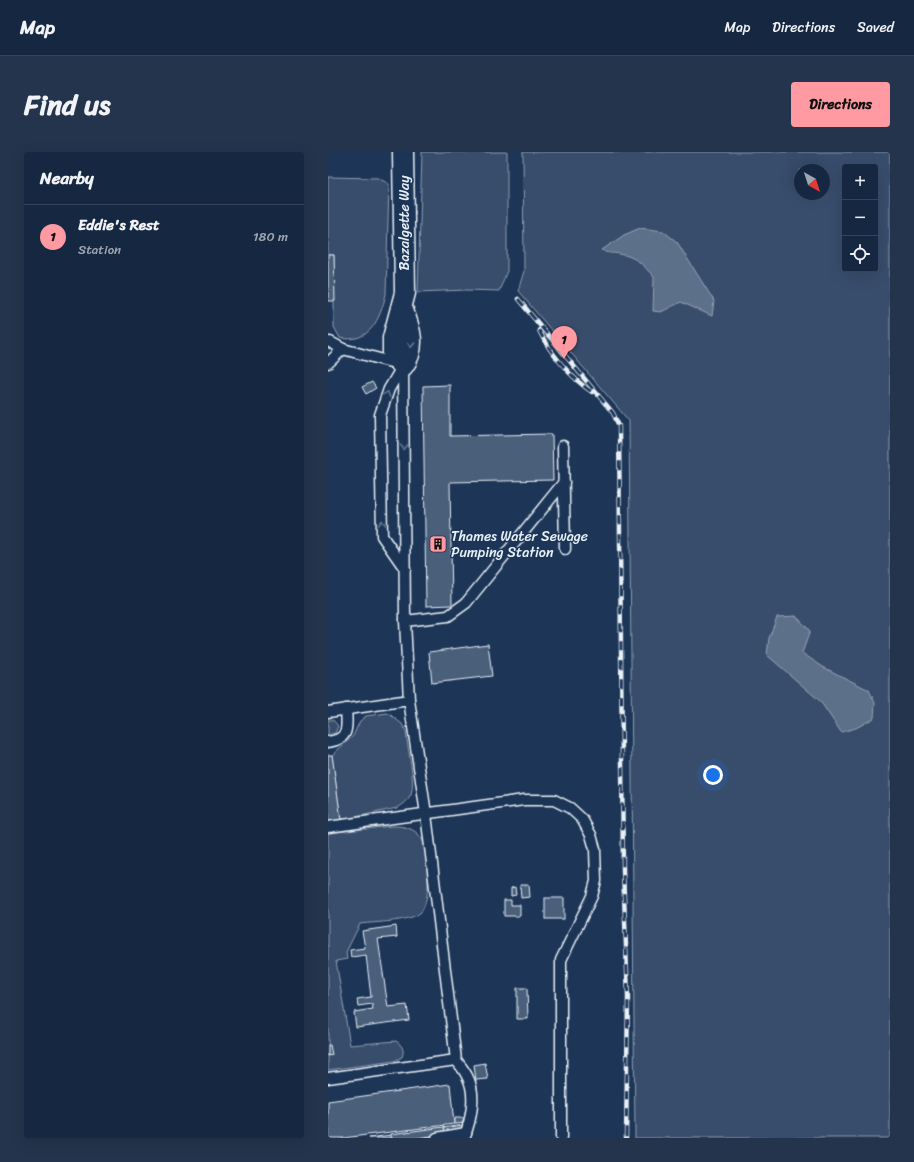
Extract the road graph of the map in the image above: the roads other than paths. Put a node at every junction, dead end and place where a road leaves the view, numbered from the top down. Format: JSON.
{"nodes":[{"id":1,"x":403,"y":152,"type":"edge"},
{"id":2,"x":330,"y":342,"type":"dead end"},
{"id":3,"x":343,"y":349,"type":"junction"},
{"id":4,"x":328,"y":363,"type":"edge"},
{"id":5,"x":403,"y":366,"type":"junction"},
{"id":6,"x":563,"y":446,"type":"dead end"},
{"id":7,"x":564,"y":482,"type":"junction"},
{"id":8,"x":565,"y":549,"type":"dead end"},
{"id":9,"x":405,"y":568,"type":"junction"},
{"id":10,"x":405,"y":621,"type":"junction"},
{"id":11,"x":410,"y":700,"type":"junction"},
{"id":12,"x":346,"y":709,"type":"junction"},
{"id":13,"x":328,"y":712,"type":"edge"},
{"id":14,"x":328,"y":742,"type":"edge"},
{"id":15,"x":426,"y":814,"type":"junction"},
{"id":16,"x":328,"y":827,"type":"edge"},
{"id":17,"x":456,"y":1060,"type":"junction"},
{"id":18,"x":328,"y":1078,"type":"edge"},
{"id":19,"x":465,"y":1136,"type":"edge"},
{"id":20,"x":437,"y":1138,"type":"edge"},
{"id":21,"x":561,"y":1138,"type":"edge"}],
"edges":[{"from":1,"to":5,"type":"street","name":"Bazalgette Way"},
{"from":2,"to":3,"type":"lane"},
{"from":3,"to":4,"type":"lane"},
{"from":3,"to":5,"type":"lane"},
{"from":5,"to":9,"type":"lane","one_way":true},
{"from":9,"to":5,"type":"lane","one_way":true},
{"from":6,"to":7,"type":"lane"},
{"from":7,"to":8,"type":"lane"},
{"from":7,"to":10,"type":"lane"},
{"from":9,"to":10,"type":"lane"},
{"from":10,"to":11,"type":"lane"},
{"from":11,"to":12,"type":"lane"},
{"from":11,"to":15,"type":"lane"},
{"from":12,"to":13,"type":"lane"},
{"from":12,"to":14,"type":"lane"},
{"from":15,"to":16,"type":"lane"},
{"from":15,"to":17,"type":"lane"},
{"from":15,"to":21,"type":"lane"},
{"from":17,"to":18,"type":"lane"},
{"from":17,"to":19,"type":"lane"},
{"from":19,"to":20,"type":"lane"}]}
